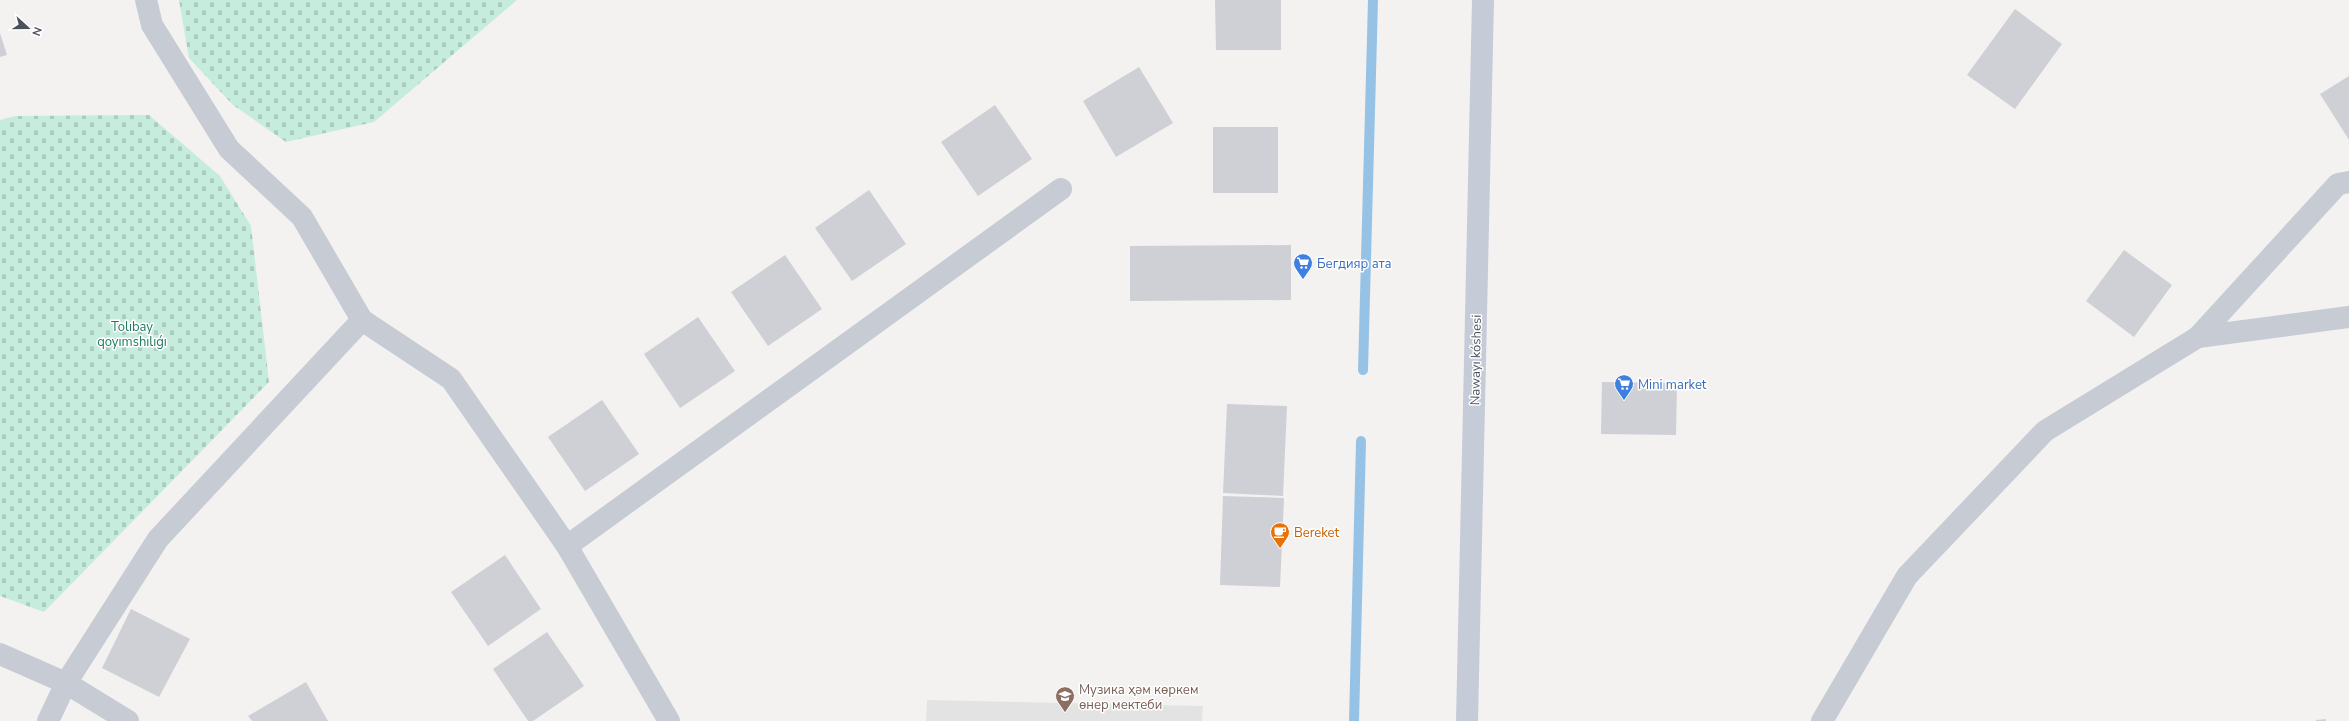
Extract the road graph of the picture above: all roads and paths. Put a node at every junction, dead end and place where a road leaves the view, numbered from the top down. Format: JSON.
{"nodes":[{"id":1,"x":146,"y":0,"type":"edge"},
{"id":2,"x":1482,"y":0,"type":"edge"},
{"id":3,"x":2349,"y":182,"type":"edge"},
{"id":4,"x":1061,"y":189,"type":"dead end"},
{"id":5,"x":2349,"y":317,"type":"edge"},
{"id":6,"x":362,"y":320,"type":"junction"},
{"id":7,"x":2198,"y":337,"type":"junction"},
{"id":8,"x":567,"y":546,"type":"junction"},
{"id":9,"x":0,"y":654,"type":"edge"},
{"id":10,"x":66,"y":683,"type":"junction"},
{"id":11,"x":48,"y":721,"type":"edge"},
{"id":12,"x":128,"y":721,"type":"edge"},
{"id":13,"x":669,"y":721,"type":"edge"},
{"id":14,"x":1467,"y":721,"type":"edge"},
{"id":15,"x":1822,"y":721,"type":"edge"}],
"edges":[{"from":1,"to":6,"type":"street"},
{"from":2,"to":14,"type":"main road","name":"Nawayı kóshesi"},
{"from":3,"to":7,"type":"street"},
{"from":4,"to":8,"type":"street"},
{"from":5,"to":7,"type":"street"},
{"from":6,"to":8,"type":"street"},
{"from":6,"to":10,"type":"street"},
{"from":7,"to":15,"type":"street"},
{"from":8,"to":13,"type":"street"},
{"from":9,"to":10,"type":"street"},
{"from":10,"to":11,"type":"street"},
{"from":10,"to":12,"type":"street"}]}
